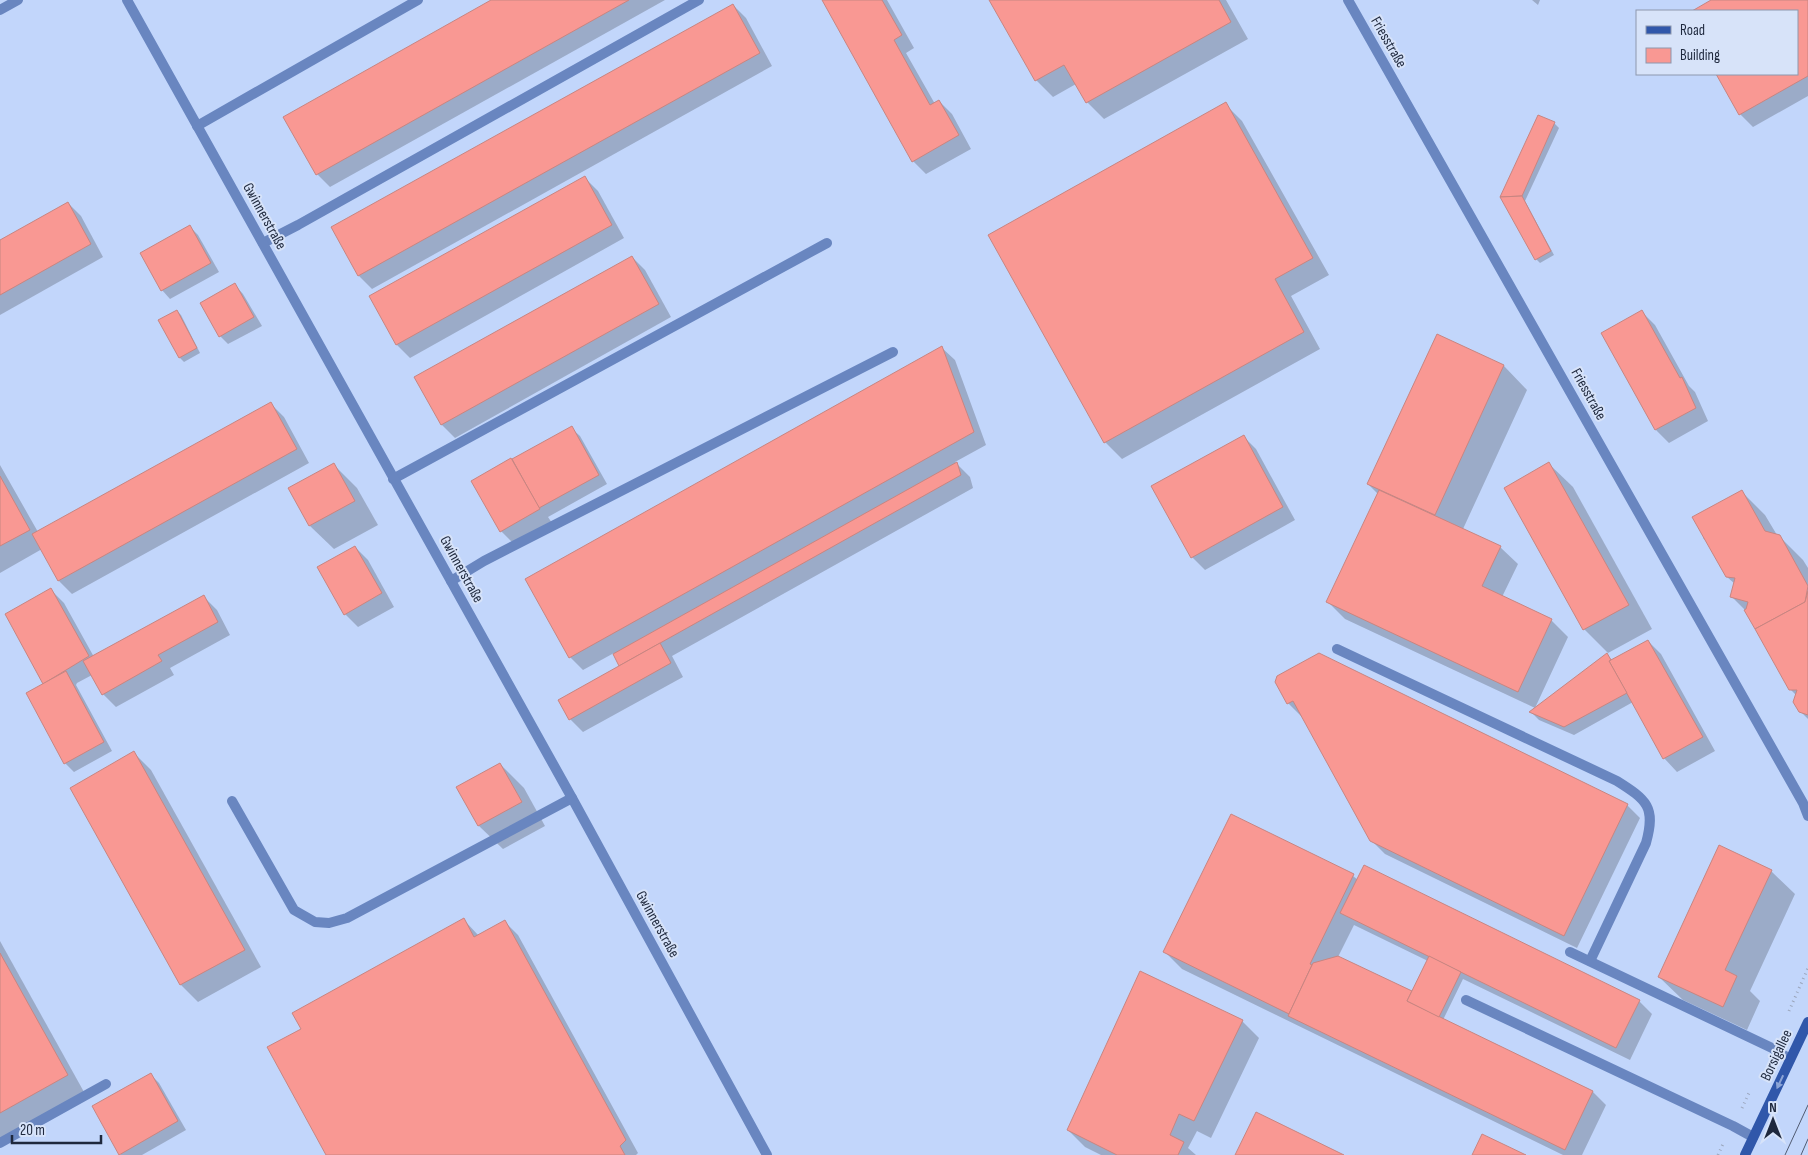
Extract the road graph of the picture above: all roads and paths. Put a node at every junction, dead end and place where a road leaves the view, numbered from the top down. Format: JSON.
{"nodes":[{"id":1,"x":18,"y":0,"type":"edge"},
{"id":2,"x":127,"y":0,"type":"edge"},
{"id":3,"x":418,"y":0,"type":"edge"},
{"id":4,"x":700,"y":0,"type":"edge"},
{"id":5,"x":1348,"y":0,"type":"edge"},
{"id":6,"x":0,"y":10,"type":"edge"},
{"id":7,"x":197,"y":126,"type":"junction"},
{"id":8,"x":263,"y":243,"type":"junction"},
{"id":9,"x":827,"y":243,"type":"dead end"},
{"id":10,"x":893,"y":352,"type":"dead end"},
{"id":11,"x":393,"y":479,"type":"junction"},
{"id":12,"x":451,"y":581,"type":"junction"},
{"id":13,"x":1337,"y":649,"type":"dead end"},
{"id":14,"x":572,"y":798,"type":"junction"},
{"id":15,"x":232,"y":801,"type":"dead end"},
{"id":16,"x":1805,"y":804,"type":"edge"},
{"id":17,"x":1808,"y":816,"type":"edge"},
{"id":18,"x":1570,"y":952,"type":"dead end"},
{"id":19,"x":1590,"y":961,"type":"junction"},
{"id":20,"x":1466,"y":1000,"type":"dead end"},
{"id":21,"x":1808,"y":1022,"type":"edge"},
{"id":22,"x":1790,"y":1059,"type":"junction"},
{"id":23,"x":106,"y":1084,"type":"dead end"},
{"id":24,"x":1753,"y":1137,"type":"junction"},
{"id":25,"x":0,"y":1143,"type":"edge"},
{"id":26,"x":767,"y":1155,"type":"edge"},
{"id":27,"x":1745,"y":1155,"type":"edge"}],
"edges":[{"from":1,"to":6,"type":"street"},
{"from":2,"to":7,"type":"street","name":"Gwinnerstraße"},
{"from":3,"to":7,"type":"street"},
{"from":4,"to":8,"type":"street"},
{"from":5,"to":16,"type":"street","name":"Friesstraße"},
{"from":7,"to":8,"type":"street","name":"Gwinnerstraße"},
{"from":8,"to":11,"type":"street","name":"Gwinnerstraße"},
{"from":9,"to":11,"type":"street"},
{"from":10,"to":12,"type":"street"},
{"from":11,"to":12,"type":"street","name":"Gwinnerstraße"},
{"from":12,"to":14,"type":"street","name":"Gwinnerstraße"},
{"from":13,"to":19,"type":"street"},
{"from":14,"to":15,"type":"street"},
{"from":14,"to":26,"type":"street","name":"Gwinnerstraße"},
{"from":16,"to":17,"type":"street","name":"Friesstraße"},
{"from":18,"to":19,"type":"street"},
{"from":19,"to":22,"type":"street"},
{"from":20,"to":24,"type":"street"},
{"from":21,"to":22,"type":"main road","name":"Borsigallee"},
{"from":22,"to":24,"type":"main road","name":"Borsigallee","one_way":true},
{"from":23,"to":25,"type":"street"},
{"from":24,"to":27,"type":"main road","name":"Borsigallee"}]}
